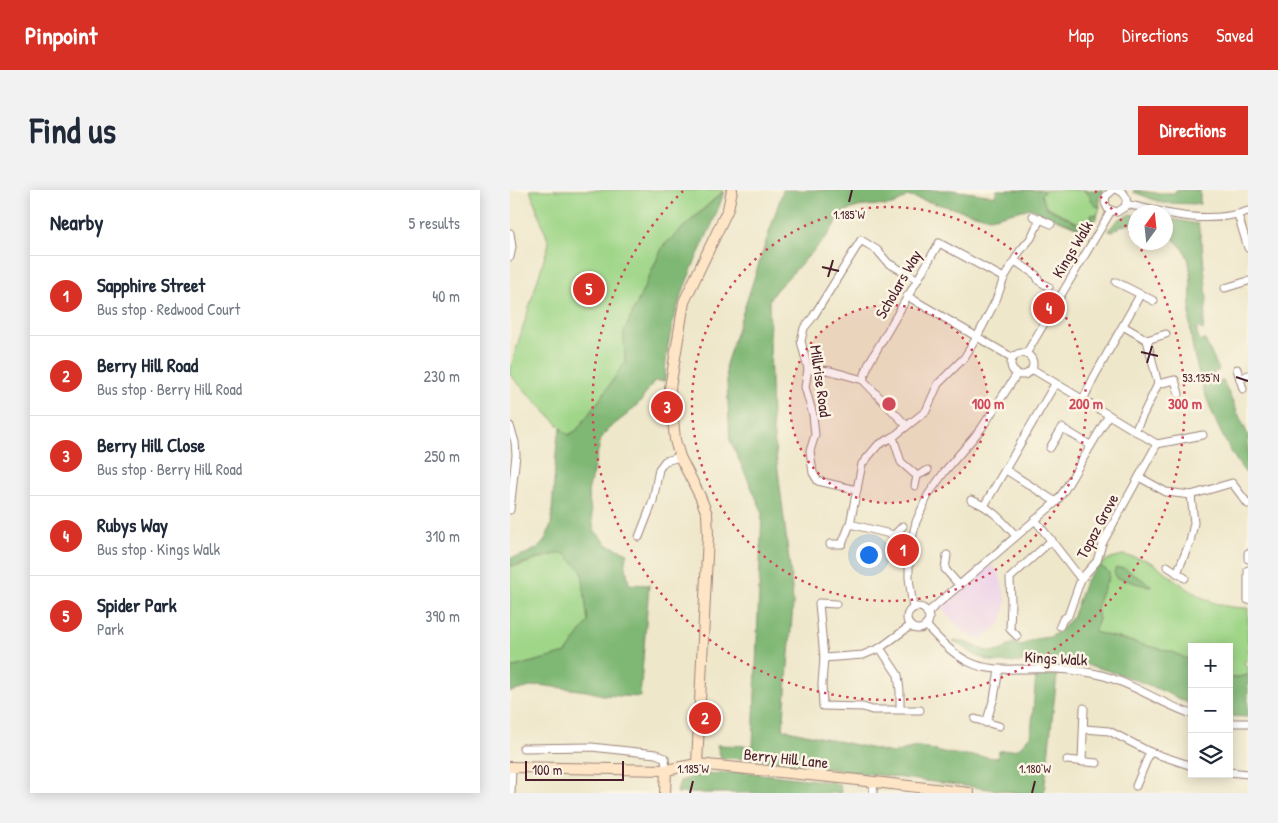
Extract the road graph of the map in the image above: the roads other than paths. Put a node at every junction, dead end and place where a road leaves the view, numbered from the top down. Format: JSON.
{"nodes":[{"id":1,"x":732,"y":190,"type":"edge"},
{"id":2,"x":1113,"y":190,"type":"edge"},
{"id":3,"x":1118,"y":190,"type":"edge"},
{"id":4,"x":1126,"y":204,"type":"junction"},
{"id":5,"x":1110,"y":211,"type":"junction"},
{"id":6,"x":1248,"y":211,"type":"edge"},
{"id":7,"x":1238,"y":214,"type":"junction"},
{"id":8,"x":1033,"y":216,"type":"dead end"},
{"id":9,"x":1040,"y":219,"type":"junction"},
{"id":10,"x":1051,"y":224,"type":"dead end"},
{"id":11,"x":510,"y":233,"type":"edge"},
{"id":12,"x":1248,"y":248,"type":"edge"},
{"id":13,"x":510,"y":255,"type":"edge"},
{"id":14,"x":1015,"y":261,"type":"junction"},
{"id":15,"x":1004,"y":278,"type":"junction"},
{"id":16,"x":917,"y":279,"type":"junction"},
{"id":17,"x":1248,"y":281,"type":"edge"},
{"id":18,"x":1116,"y":282,"type":"dead end"},
{"id":19,"x":1049,"y":287,"type":"dead end"},
{"id":20,"x":1225,"y":288,"type":"dead end"},
{"id":21,"x":1140,"y":295,"type":"junction"},
{"id":22,"x":907,"y":296,"type":"junction"},
{"id":23,"x":1154,"y":301,"type":"dead end"},
{"id":24,"x":1123,"y":320,"type":"junction"},
{"id":25,"x":1166,"y":334,"type":"dead end"},
{"id":26,"x":977,"y":337,"type":"junction"},
{"id":27,"x":1146,"y":340,"type":"junction"},
{"id":28,"x":1026,"y":354,"type":"junction"},
{"id":29,"x":1013,"y":358,"type":"junction"},
{"id":30,"x":1237,"y":368,"type":"dead end"},
{"id":31,"x":808,"y":369,"type":"junction"},
{"id":32,"x":1032,"y":369,"type":"junction"},
{"id":33,"x":1017,"y":374,"type":"junction"},
{"id":34,"x":1248,"y":375,"type":"edge"},
{"id":35,"x":1240,"y":379,"type":"junction"},
{"id":36,"x":863,"y":380,"type":"junction"},
{"id":37,"x":1055,"y":384,"type":"junction"},
{"id":38,"x":1158,"y":384,"type":"junction"},
{"id":39,"x":1243,"y":389,"type":"dead end"},
{"id":40,"x":1179,"y":394,"type":"dead end"},
{"id":41,"x":1083,"y":400,"type":"junction"},
{"id":42,"x":1109,"y":415,"type":"junction"},
{"id":43,"x":510,"y":426,"type":"edge"},
{"id":44,"x":907,"y":426,"type":"junction"},
{"id":45,"x":1135,"y":431,"type":"junction"},
{"id":46,"x":893,"y":437,"type":"junction"},
{"id":47,"x":1157,"y":444,"type":"junction"},
{"id":48,"x":1090,"y":445,"type":"junction"},
{"id":49,"x":1198,"y":446,"type":"dead end"},
{"id":50,"x":1050,"y":448,"type":"dead end"},
{"id":51,"x":680,"y":457,"type":"junction"},
{"id":52,"x":928,"y":470,"type":"dead end"},
{"id":53,"x":1006,"y":470,"type":"junction"},
{"id":54,"x":917,"y":476,"type":"junction"},
{"id":55,"x":1139,"y":477,"type":"junction"},
{"id":56,"x":915,"y":486,"type":"dead end"},
{"id":57,"x":856,"y":490,"type":"junction"},
{"id":58,"x":1191,"y":495,"type":"junction"},
{"id":59,"x":971,"y":500,"type":"dead end"},
{"id":60,"x":1056,"y":502,"type":"junction"},
{"id":61,"x":1248,"y":504,"type":"edge"},
{"id":62,"x":984,"y":506,"type":"junction"},
{"id":63,"x":510,"y":510,"type":"edge"},
{"id":64,"x":1036,"y":520,"type":"junction"},
{"id":65,"x":850,"y":524,"type":"junction"},
{"id":66,"x":903,"y":526,"type":"dead end"},
{"id":67,"x":642,"y":535,"type":"dead end"},
{"id":68,"x":894,"y":535,"type":"junction"},
{"id":69,"x":1016,"y":536,"type":"junction"},
{"id":70,"x":1052,"y":540,"type":"junction"},
{"id":71,"x":830,"y":544,"type":"dead end"},
{"id":72,"x":896,"y":548,"type":"dead end"},
{"id":73,"x":1248,"y":553,"type":"edge"},
{"id":74,"x":947,"y":555,"type":"dead end"},
{"id":75,"x":1248,"y":559,"type":"edge"},
{"id":76,"x":1167,"y":566,"type":"dead end"},
{"id":77,"x":1248,"y":570,"type":"edge"},
{"id":78,"x":1177,"y":573,"type":"junction"},
{"id":79,"x":1185,"y":578,"type":"dead end"},
{"id":80,"x":1082,"y":579,"type":"junction"},
{"id":81,"x":960,"y":586,"type":"junction"},
{"id":82,"x":1248,"y":600,"type":"edge"},
{"id":83,"x":1239,"y":603,"type":"dead end"},
{"id":84,"x":836,"y":604,"type":"dead end"},
{"id":85,"x":913,"y":608,"type":"junction"},
{"id":86,"x":928,"y":613,"type":"junction"},
{"id":87,"x":1061,"y":620,"type":"dead end"},
{"id":88,"x":910,"y":626,"type":"junction"},
{"id":89,"x":926,"y":626,"type":"junction"},
{"id":90,"x":1017,"y":636,"type":"dead end"},
{"id":91,"x":880,"y":648,"type":"junction"},
{"id":92,"x":824,"y":658,"type":"junction"},
{"id":93,"x":999,"y":670,"type":"junction"},
{"id":94,"x":1084,"y":708,"type":"dead end"},
{"id":95,"x":900,"y":709,"type":"junction"},
{"id":96,"x":920,"y":710,"type":"dead end"},
{"id":97,"x":1188,"y":713,"type":"edge"},
{"id":98,"x":975,"y":719,"type":"dead end"},
{"id":99,"x":986,"y":723,"type":"junction"},
{"id":100,"x":1233,"y":723,"type":"edge"},
{"id":101,"x":1248,"y":723,"type":"edge"},
{"id":102,"x":999,"y":726,"type":"dead end"},
{"id":103,"x":1085,"y":729,"type":"junction"},
{"id":104,"x":523,"y":748,"type":"dead end"},
{"id":105,"x":1150,"y":752,"type":"junction"},
{"id":106,"x":1067,"y":760,"type":"dead end"},
{"id":107,"x":1082,"y":762,"type":"junction"},
{"id":108,"x":1097,"y":763,"type":"dead end"},
{"id":109,"x":697,"y":764,"type":"junction"},
{"id":110,"x":1188,"y":765,"type":"edge"},
{"id":111,"x":511,"y":767,"type":"edge"},
{"id":112,"x":666,"y":770,"type":"junction"},
{"id":113,"x":1233,"y":772,"type":"edge"},
{"id":114,"x":1248,"y":774,"type":"edge"},
{"id":115,"x":874,"y":782,"type":"junction"},
{"id":116,"x":1136,"y":786,"type":"dead end"},
{"id":117,"x":511,"y":793,"type":"edge"},
{"id":118,"x":665,"y":793,"type":"edge"},
{"id":119,"x":873,"y":793,"type":"edge"},
{"id":120,"x":969,"y":793,"type":"edge"}],
"edges":[{"from":1,"to":51,"type":"street"},
{"from":2,"to":5,"type":"street"},
{"from":3,"to":4,"type":"street"},
{"from":4,"to":5,"type":"street"},
{"from":4,"to":7,"type":"street"},
{"from":5,"to":28,"type":"street","name":"Kings Walk"},
{"from":6,"to":7,"type":"street"},
{"from":7,"to":12,"type":"street"},
{"from":8,"to":9,"type":"street"},
{"from":9,"to":10,"type":"street"},
{"from":9,"to":14,"type":"street"},
{"from":11,"to":13,"type":"street"},
{"from":14,"to":15,"type":"street"},
{"from":14,"to":19,"type":"street"},
{"from":15,"to":16,"type":"street","name":"Scholars Way"},
{"from":15,"to":26,"type":"street"},
{"from":16,"to":22,"type":"street","name":"Scholars Way"},
{"from":16,"to":31,"type":"street","name":"Millrise Road"},
{"from":17,"to":20,"type":"street"},
{"from":18,"to":21,"type":"street"},
{"from":21,"to":23,"type":"street"},
{"from":21,"to":24,"type":"street"},
{"from":22,"to":26,"type":"street"},
{"from":22,"to":36,"type":"street","name":"Scholars Way"},
{"from":24,"to":27,"type":"street"},
{"from":24,"to":41,"type":"street"},
{"from":25,"to":27,"type":"street"},
{"from":26,"to":29,"type":"street"},
{"from":26,"to":44,"type":"street"},
{"from":27,"to":38,"type":"street"},
{"from":28,"to":29,"type":"street"},
{"from":28,"to":32,"type":"street"},
{"from":29,"to":33,"type":"street"},
{"from":30,"to":35,"type":"street"},
{"from":31,"to":36,"type":"street"},
{"from":31,"to":57,"type":"street","name":"Millrise Road"},
{"from":32,"to":33,"type":"street"},
{"from":32,"to":37,"type":"street"},
{"from":33,"to":85,"type":"street"},
{"from":34,"to":35,"type":"street"},
{"from":35,"to":39,"type":"street"},
{"from":36,"to":44,"type":"street"},
{"from":37,"to":41,"type":"street"},
{"from":37,"to":53,"type":"street"},
{"from":38,"to":40,"type":"street"},
{"from":38,"to":45,"type":"street"},
{"from":41,"to":42,"type":"street"},
{"from":42,"to":45,"type":"street"},
{"from":42,"to":48,"type":"street"},
{"from":43,"to":63,"type":"street"},
{"from":44,"to":46,"type":"street"},
{"from":45,"to":47,"type":"street"},
{"from":46,"to":54,"type":"street"},
{"from":46,"to":57,"type":"street"},
{"from":47,"to":49,"type":"street"},
{"from":47,"to":55,"type":"street","name":"Topaz Grove"},
{"from":48,"to":50,"type":"street"},
{"from":48,"to":60,"type":"street"},
{"from":51,"to":67,"type":"street"},
{"from":51,"to":109,"type":"street"},
{"from":52,"to":54,"type":"street"},
{"from":53,"to":60,"type":"street"},
{"from":53,"to":62,"type":"street"},
{"from":54,"to":56,"type":"street"},
{"from":55,"to":58,"type":"street"},
{"from":55,"to":80,"type":"street","name":"Topaz Grove"},
{"from":57,"to":65,"type":"street"},
{"from":58,"to":61,"type":"street"},
{"from":58,"to":78,"type":"street"},
{"from":59,"to":62,"type":"street"},
{"from":60,"to":64,"type":"street"},
{"from":62,"to":69,"type":"street"},
{"from":64,"to":69,"type":"street"},
{"from":64,"to":70,"type":"street"},
{"from":65,"to":68,"type":"street"},
{"from":65,"to":71,"type":"street"},
{"from":66,"to":68,"type":"street"},
{"from":68,"to":72,"type":"street"},
{"from":69,"to":81,"type":"street"},
{"from":70,"to":80,"type":"street"},
{"from":70,"to":90,"type":"street"},
{"from":73,"to":75,"type":"street"},
{"from":74,"to":81,"type":"street"},
{"from":76,"to":78,"type":"street"},
{"from":77,"to":82,"type":"street"},
{"from":78,"to":79,"type":"street"},
{"from":80,"to":87,"type":"street","name":"Topaz Grove"},
{"from":81,"to":86,"type":"street"},
{"from":82,"to":83,"type":"street"},
{"from":84,"to":92,"type":"street"},
{"from":85,"to":86,"type":"street"},
{"from":85,"to":88,"type":"street"},
{"from":86,"to":89,"type":"street"},
{"from":88,"to":89,"type":"street"},
{"from":88,"to":91,"type":"street"},
{"from":89,"to":93,"type":"street","name":"Kings Walk"},
{"from":91,"to":92,"type":"street"},
{"from":91,"to":95,"type":"street"},
{"from":92,"to":95,"type":"street"},
{"from":93,"to":97,"type":"street","name":"Kings Walk"},
{"from":93,"to":99,"type":"street"},
{"from":94,"to":103,"type":"street"},
{"from":95,"to":96,"type":"street"},
{"from":98,"to":99,"type":"street"},
{"from":99,"to":102,"type":"street"},
{"from":100,"to":101,"type":"street"},
{"from":103,"to":105,"type":"street"},
{"from":103,"to":107,"type":"street"},
{"from":104,"to":112,"type":"street"},
{"from":105,"to":110,"type":"street"},
{"from":105,"to":116,"type":"street"},
{"from":106,"to":107,"type":"street"},
{"from":107,"to":108,"type":"street"},
{"from":109,"to":112,"type":"street","name":"Berry Hill Lane"},
{"from":109,"to":115,"type":"street","name":"Berry Hill Lane"},
{"from":111,"to":112,"type":"street","name":"Berry Hill Lane"},
{"from":111,"to":117,"type":"street"},
{"from":112,"to":118,"type":"street"},
{"from":113,"to":114,"type":"street"},
{"from":115,"to":119,"type":"street"},
{"from":115,"to":120,"type":"street","name":"Berry Hill Lane"}]}
